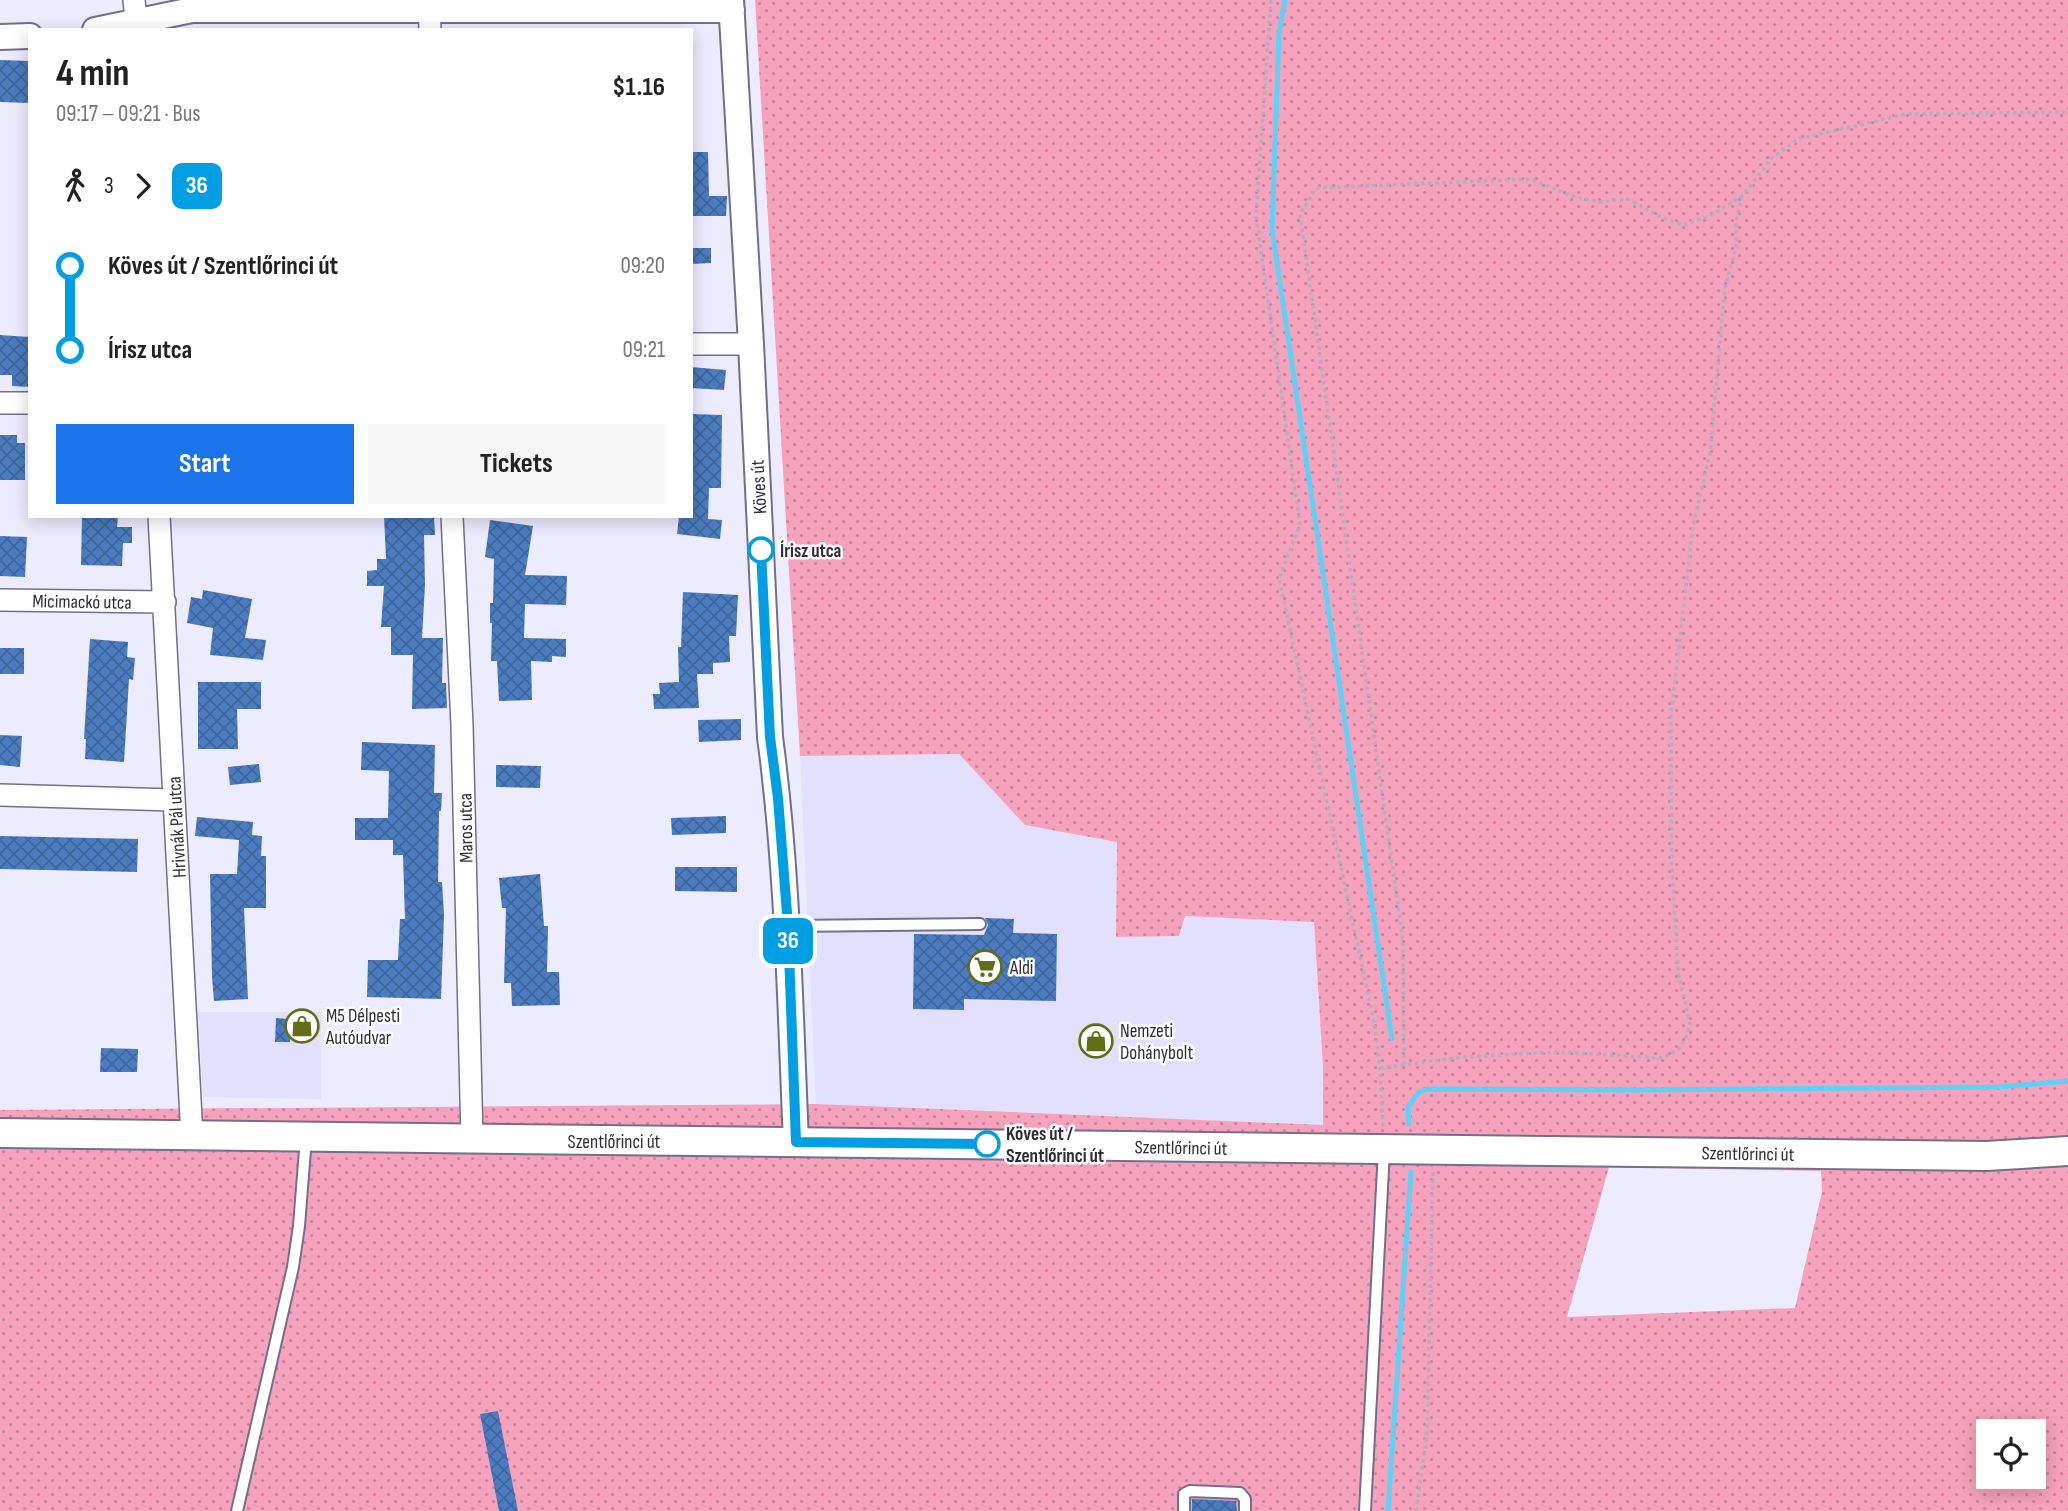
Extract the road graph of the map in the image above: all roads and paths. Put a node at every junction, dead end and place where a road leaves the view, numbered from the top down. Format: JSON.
{"nodes":[{"id":1,"x":157,"y":0,"type":"edge"},
{"id":2,"x":1271,"y":0,"type":"edge"},
{"id":3,"x":731,"y":5,"type":"edge"},
{"id":4,"x":192,"y":10,"type":"junction"},
{"id":5,"x":429,"y":14,"type":"edge"},
{"id":6,"x":136,"y":17,"type":"edge"},
{"id":7,"x":101,"y":28,"type":"edge"},
{"id":8,"x":28,"y":36,"type":"edge"},
{"id":9,"x":0,"y":37,"type":"edge"},
{"id":10,"x":2068,"y":112,"type":"edge"},
{"id":11,"x":1743,"y":195,"type":"junction"},
{"id":12,"x":751,"y":344,"type":"junction"},
{"id":13,"x":693,"y":345,"type":"edge"},
{"id":14,"x":0,"y":403,"type":"edge"},
{"id":15,"x":28,"y":403,"type":"edge"},
{"id":16,"x":159,"y":518,"type":"edge"},
{"id":17,"x":452,"y":518,"type":"edge"},
{"id":18,"x":0,"y":600,"type":"edge"},
{"id":19,"x":164,"y":602,"type":"junction"},
{"id":20,"x":0,"y":795,"type":"edge"},
{"id":21,"x":174,"y":800,"type":"junction"},
{"id":22,"x":980,"y":924,"type":"dead end"},
{"id":23,"x":788,"y":926,"type":"junction"},
{"id":24,"x":1404,"y":1065,"type":"junction"},
{"id":25,"x":1380,"y":1068,"type":"junction"},
{"id":26,"x":0,"y":1133,"type":"edge"},
{"id":27,"x":192,"y":1137,"type":"junction"},
{"id":28,"x":306,"y":1137,"type":"junction"},
{"id":29,"x":472,"y":1140,"type":"junction"},
{"id":30,"x":796,"y":1142,"type":"junction"},
{"id":31,"x":1433,"y":1149,"type":"junction"},
{"id":32,"x":1384,"y":1150,"type":"junction"},
{"id":33,"x":2068,"y":1151,"type":"edge"},
{"id":34,"x":237,"y":1511,"type":"edge"},
{"id":35,"x":1184,"y":1511,"type":"edge"},
{"id":36,"x":1245,"y":1511,"type":"edge"},
{"id":37,"x":1365,"y":1511,"type":"edge"},
{"id":38,"x":1416,"y":1511,"type":"edge"}],
"edges":[{"from":1,"to":4,"type":"street"},
{"from":2,"to":25,"type":"path"},
{"from":3,"to":5,"type":"street"},
{"from":3,"to":12,"type":"street","name":"Köves út"},
{"from":4,"to":5,"type":"street"},
{"from":4,"to":6,"type":"street"},
{"from":6,"to":7,"type":"street"},
{"from":8,"to":9,"type":"street"},
{"from":10,"to":11,"type":"path"},
{"from":11,"to":24,"type":"path"},
{"from":11,"to":24,"type":"path"},
{"from":12,"to":13,"type":"street"},
{"from":12,"to":23,"type":"street","name":"Köves út"},
{"from":14,"to":15,"type":"street"},
{"from":16,"to":19,"type":"street","name":"Hrivnák Pál utca"},
{"from":17,"to":29,"type":"street","name":"Maros utca"},
{"from":18,"to":19,"type":"street","name":"Micimackó utca"},
{"from":19,"to":21,"type":"street","name":"Hrivnák Pál utca"},
{"from":20,"to":21,"type":"street"},
{"from":21,"to":27,"type":"street","name":"Hrivnák Pál utca"},
{"from":22,"to":23,"type":"lane"},
{"from":23,"to":30,"type":"street","name":"Köves út"},
{"from":24,"to":25,"type":"path"},
{"from":25,"to":32,"type":"path"},
{"from":26,"to":27,"type":"main road","name":"Szentlőrinci út"},
{"from":27,"to":28,"type":"main road","name":"Szentlőrinci út"},
{"from":28,"to":29,"type":"main road","name":"Szentlőrinci út"},
{"from":28,"to":34,"type":"lane"},
{"from":29,"to":30,"type":"main road","name":"Szentlőrinci út"},
{"from":30,"to":32,"type":"main road","name":"Szentlőrinci út"},
{"from":31,"to":32,"type":"main road","name":"Szentlőrinci út"},
{"from":31,"to":33,"type":"main road","name":"Szentlőrinci út"},
{"from":31,"to":38,"type":"path"},
{"from":32,"to":37,"type":"lane"},
{"from":35,"to":36,"type":"lane"}]}
